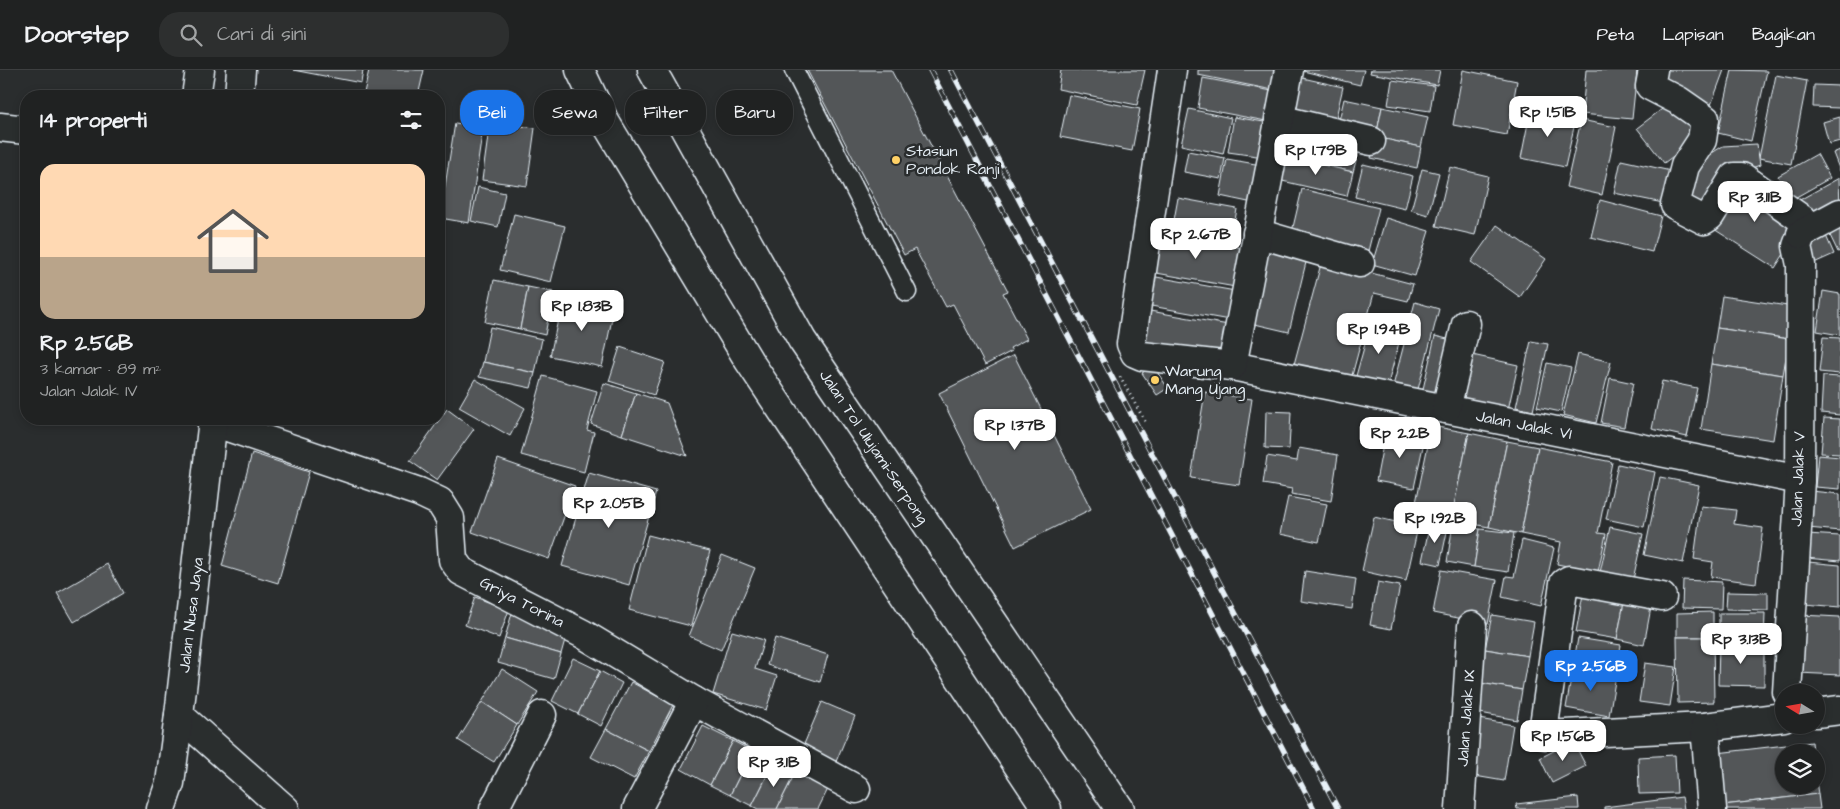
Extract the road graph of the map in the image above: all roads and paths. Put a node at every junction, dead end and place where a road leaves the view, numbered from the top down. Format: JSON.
{"nodes":[{"id":1,"x":200,"y":70,"type":"edge"},
{"id":2,"x":241,"y":70,"type":"edge"},
{"id":3,"x":580,"y":70,"type":"edge"},
{"id":4,"x":652,"y":70,"type":"edge"},
{"id":5,"x":794,"y":70,"type":"edge"},
{"id":6,"x":1172,"y":70,"type":"edge"},
{"id":7,"x":1289,"y":70,"type":"edge"},
{"id":8,"x":1653,"y":70,"type":"edge"},
{"id":9,"x":197,"y":90,"type":"edge"},
{"id":10,"x":239,"y":90,"type":"edge"},
{"id":11,"x":1279,"y":119,"type":"junction"},
{"id":12,"x":0,"y":127,"type":"edge"},
{"id":13,"x":20,"y":129,"type":"edge"},
{"id":14,"x":1371,"y":141,"type":"dead end"},
{"id":15,"x":1840,"y":212,"type":"edge"},
{"id":16,"x":1257,"y":233,"type":"junction"},
{"id":17,"x":1801,"y":234,"type":"junction"},
{"id":18,"x":1360,"y":262,"type":"dead end"},
{"id":19,"x":907,"y":292,"type":"dead end"},
{"id":20,"x":1466,"y":324,"type":"dead end"},
{"id":21,"x":1232,"y":366,"type":"junction"},
{"id":22,"x":1117,"y":372,"type":"dead end"},
{"id":23,"x":1446,"y":409,"type":"junction"},
{"id":24,"x":1146,"y":423,"type":"dead end"},
{"id":25,"x":212,"y":425,"type":"edge"},
{"id":26,"x":227,"y":425,"type":"edge"},
{"id":27,"x":1800,"y":480,"type":"junction"},
{"id":28,"x":1662,"y":597,"type":"dead end"},
{"id":29,"x":1472,"y":626,"type":"dead end"},
{"id":30,"x":1787,"y":684,"type":"edge"},
{"id":31,"x":694,"y":701,"type":"junction"},
{"id":32,"x":1840,"y":710,"type":"edge"},
{"id":33,"x":1825,"y":712,"type":"edge"},
{"id":34,"x":179,"y":714,"type":"junction"},
{"id":35,"x":542,"y":715,"type":"dead end"},
{"id":36,"x":1775,"y":718,"type":"edge"},
{"id":37,"x":1706,"y":727,"type":"junction"},
{"id":38,"x":856,"y":790,"type":"dead end"},
{"id":39,"x":161,"y":809,"type":"edge"},
{"id":40,"x":285,"y":809,"type":"edge"},
{"id":41,"x":494,"y":809,"type":"edge"},
{"id":42,"x":637,"y":809,"type":"edge"},
{"id":43,"x":1047,"y":809,"type":"edge"},
{"id":44,"x":1120,"y":809,"type":"edge"},
{"id":45,"x":1460,"y":809,"type":"edge"},
{"id":46,"x":1712,"y":809,"type":"edge"}],
"edges":[{"from":1,"to":9,"type":"main road"},
{"from":2,"to":10,"type":"main road"},
{"from":3,"to":43,"type":"main road"},
{"from":4,"to":44,"type":"main road","name":"Jalan Tol Ulujami–Serpong"},
{"from":5,"to":19,"type":"lane"},
{"from":6,"to":21,"type":"main road","name":"Jalan Jalak VI"},
{"from":7,"to":11,"type":"main road"},
{"from":8,"to":17,"type":"main road","name":"Jalan Jalak V"},
{"from":11,"to":14,"type":"main road"},
{"from":11,"to":16,"type":"main road"},
{"from":12,"to":13,"type":"main road"},
{"from":15,"to":17,"type":"main road"},
{"from":16,"to":18,"type":"main road"},
{"from":16,"to":21,"type":"main road"},
{"from":17,"to":27,"type":"main road","name":"Jalan Jalak V"},
{"from":20,"to":23,"type":"main road"},
{"from":21,"to":23,"type":"main road","name":"Jalan Jalak VI"},
{"from":22,"to":24,"type":"path"},
{"from":23,"to":27,"type":"main road","name":"Jalan Jalak VI"},
{"from":25,"to":34,"type":"main road","name":"Jalan Nusa Jaya"},
{"from":26,"to":31,"type":"main road","name":"Griya Torina"},
{"from":27,"to":30,"type":"main road","name":"Jalan Jalak V"},
{"from":28,"to":37,"type":"main road"},
{"from":29,"to":45,"type":"main road","name":"Jalan Jalak IX"},
{"from":31,"to":38,"type":"main road","name":"Griya Torina"},
{"from":31,"to":42,"type":"main road"},
{"from":32,"to":33,"type":"main road"},
{"from":34,"to":39,"type":"main road","name":"Jalan Nusa Jaya"},
{"from":34,"to":40,"type":"main road"},
{"from":35,"to":41,"type":"main road"},
{"from":36,"to":37,"type":"main road"},
{"from":37,"to":46,"type":"main road"}]}
